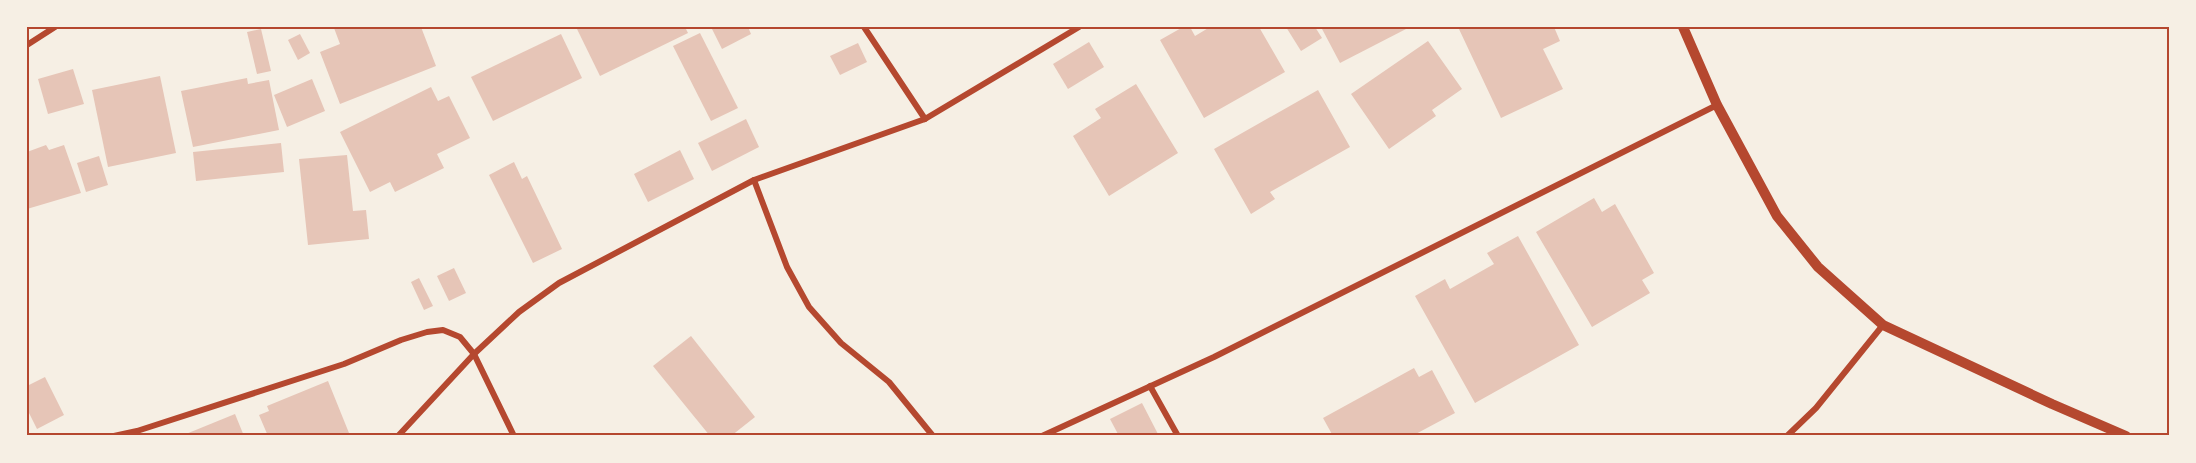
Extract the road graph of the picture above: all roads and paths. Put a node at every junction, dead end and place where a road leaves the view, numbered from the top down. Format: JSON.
{"nodes":[{"id":1,"x":55,"y":27,"type":"edge"},
{"id":2,"x":864,"y":27,"type":"edge"},
{"id":3,"x":1079,"y":27,"type":"edge"},
{"id":4,"x":1683,"y":27,"type":"edge"},
{"id":5,"x":27,"y":45,"type":"edge"},
{"id":6,"x":1717,"y":105,"type":"junction"},
{"id":7,"x":925,"y":119,"type":"junction"},
{"id":8,"x":754,"y":180,"type":"junction"},
{"id":9,"x":1883,"y":325,"type":"junction"},
{"id":10,"x":474,"y":354,"type":"junction"},
{"id":11,"x":1150,"y":386,"type":"junction"},
{"id":12,"x":114,"y":436,"type":"edge"},
{"id":13,"x":398,"y":436,"type":"edge"},
{"id":14,"x":514,"y":436,"type":"edge"},
{"id":15,"x":933,"y":436,"type":"edge"},
{"id":16,"x":1042,"y":436,"type":"edge"},
{"id":17,"x":1178,"y":436,"type":"edge"},
{"id":18,"x":1787,"y":436,"type":"edge"},
{"id":19,"x":2126,"y":436,"type":"edge"}],
"edges":[{"from":1,"to":5,"type":"street"},
{"from":2,"to":7,"type":"street"},
{"from":3,"to":7,"type":"street"},
{"from":4,"to":6,"type":"street"},
{"from":6,"to":9,"type":"street"},
{"from":6,"to":11,"type":"street"},
{"from":7,"to":8,"type":"street"},
{"from":8,"to":10,"type":"street"},
{"from":8,"to":15,"type":"street"},
{"from":9,"to":18,"type":"street"},
{"from":9,"to":19,"type":"street"},
{"from":10,"to":12,"type":"street"},
{"from":10,"to":13,"type":"street"},
{"from":10,"to":14,"type":"street"},
{"from":11,"to":16,"type":"street"},
{"from":11,"to":17,"type":"street"}]}
